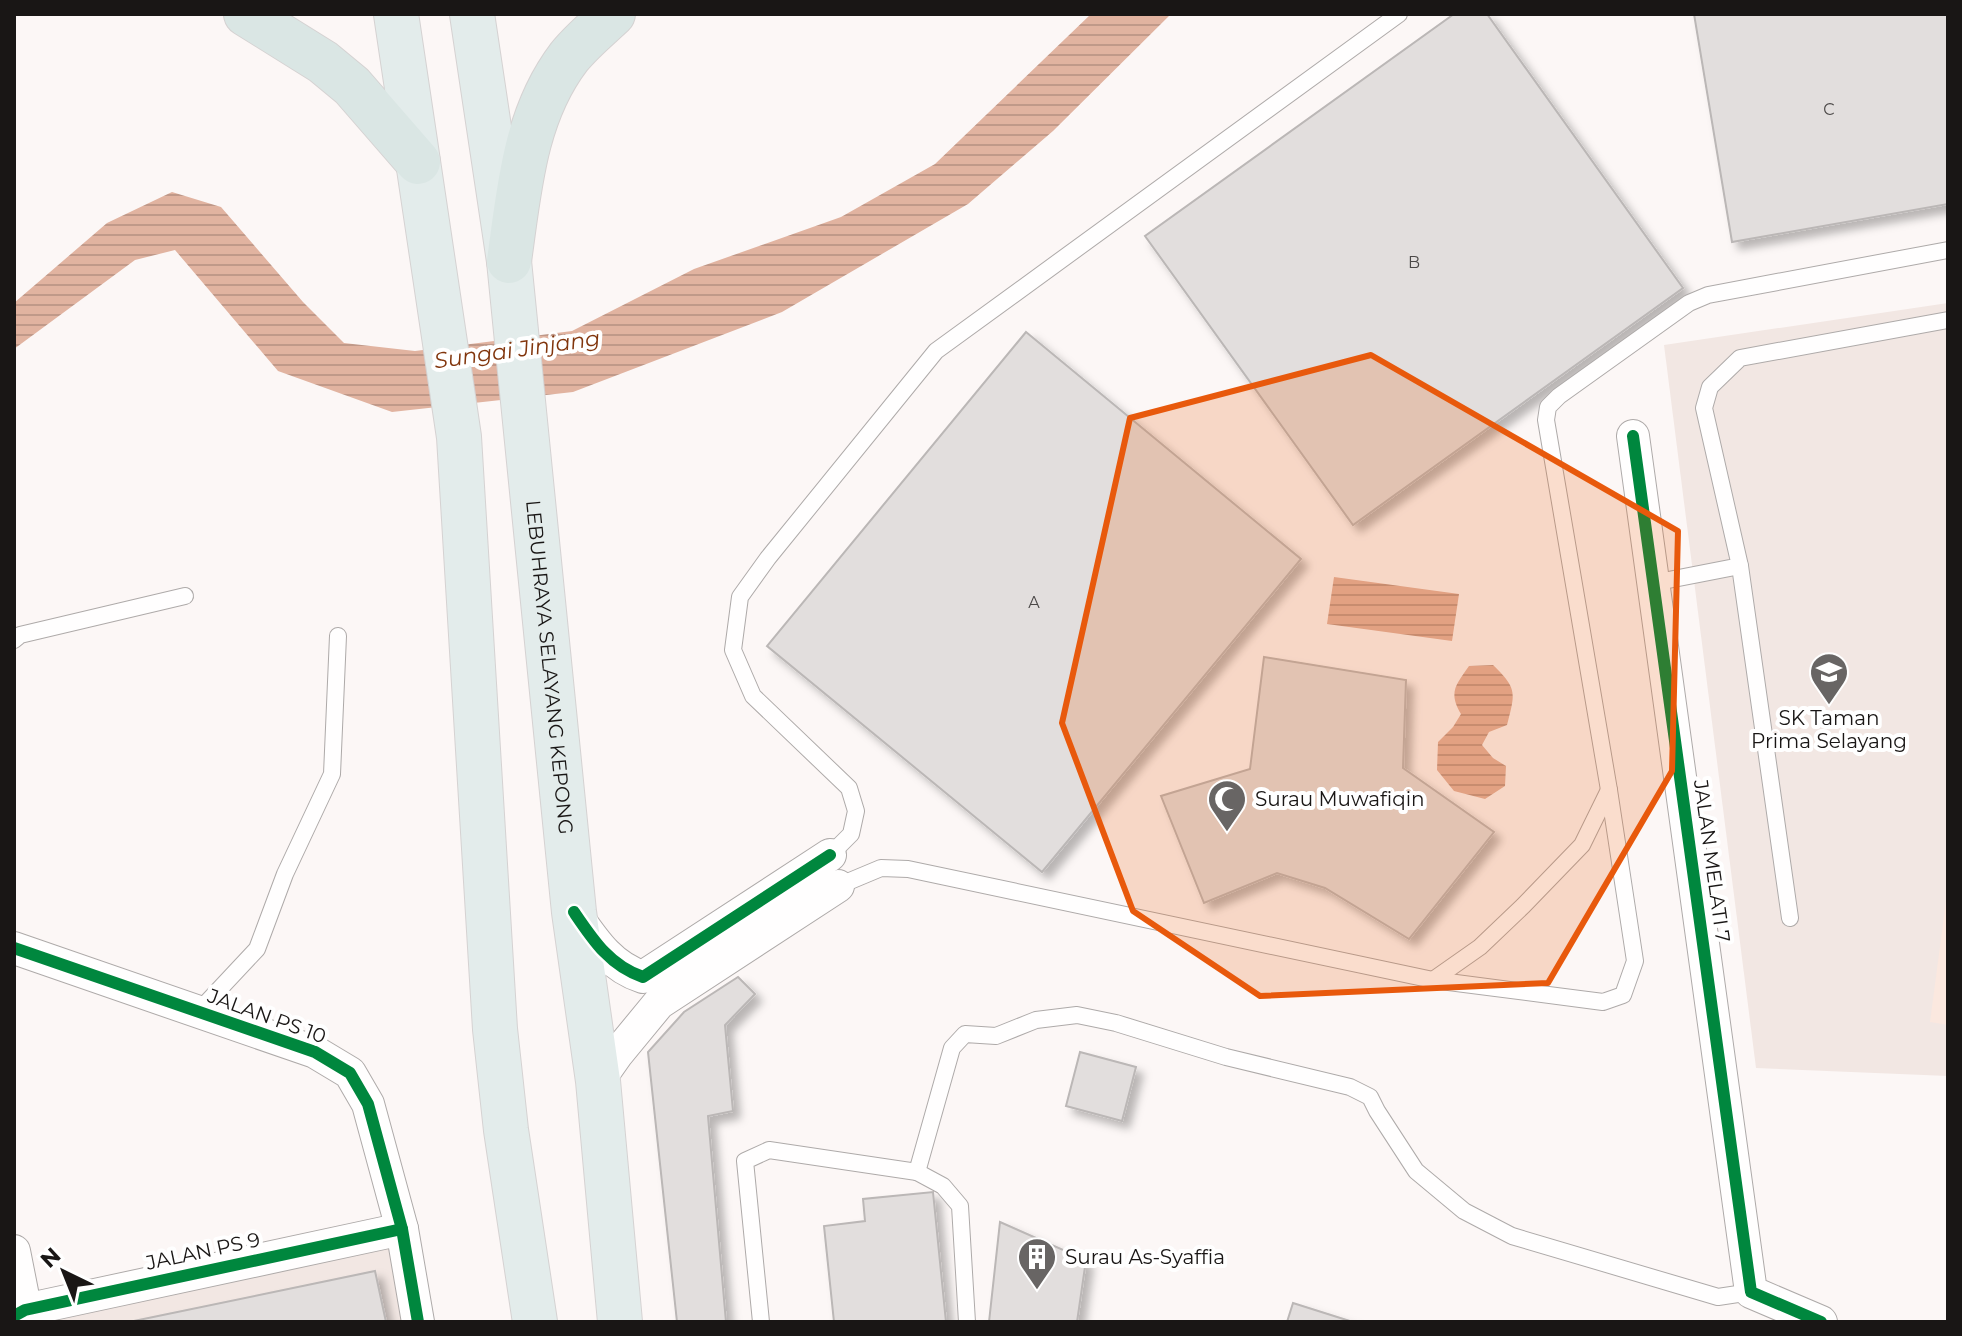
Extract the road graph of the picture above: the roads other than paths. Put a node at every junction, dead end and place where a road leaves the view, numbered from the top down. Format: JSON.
{"nodes":[{"id":1,"x":246,"y":14,"type":"edge"},
{"id":2,"x":396,"y":14,"type":"edge"},
{"id":3,"x":472,"y":14,"type":"edge"},
{"id":4,"x":613,"y":14,"type":"edge"},
{"id":5,"x":1399,"y":14,"type":"edge"},
{"id":6,"x":418,"y":162,"type":"junction"},
{"id":7,"x":1948,"y":250,"type":"edge"},
{"id":8,"x":509,"y":261,"type":"junction"},
{"id":9,"x":1948,"y":320,"type":"edge"},
{"id":10,"x":1633,"y":436,"type":"dead end"},
{"id":11,"x":1740,"y":566,"type":"junction"},
{"id":12,"x":1653,"y":583,"type":"junction"},
{"id":13,"x":185,"y":596,"type":"dead end"},
{"id":14,"x":338,"y":636,"type":"dead end"},
{"id":15,"x":14,"y":640,"type":"edge"},
{"id":16,"x":1609,"y":790,"type":"junction"},
{"id":17,"x":830,"y":855,"type":"joint"},
{"id":18,"x":838,"y":886,"type":"joint"},
{"id":19,"x":777,"y":907,"type":"junction"},
{"id":20,"x":574,"y":912,"type":"junction"},
{"id":21,"x":1790,"y":918,"type":"dead end"},
{"id":22,"x":14,"y":948,"type":"edge"},
{"id":23,"x":1433,"y":980,"type":"junction"},
{"id":24,"x":198,"y":1012,"type":"junction"},
{"id":25,"x":598,"y":1081,"type":"junction"},
{"id":26,"x":917,"y":1172,"type":"junction"},
{"id":27,"x":402,"y":1229,"type":"junction"},
{"id":28,"x":14,"y":1251,"type":"edge"},
{"id":29,"x":1751,"y":1292,"type":"junction"},
{"id":30,"x":23,"y":1316,"type":"edge"},
{"id":31,"x":418,"y":1322,"type":"edge"},
{"id":32,"x":535,"y":1322,"type":"edge"},
{"id":33,"x":620,"y":1322,"type":"edge"},
{"id":34,"x":761,"y":1322,"type":"edge"},
{"id":35,"x":967,"y":1322,"type":"edge"},
{"id":36,"x":1821,"y":1322,"type":"edge"}],
"edges":[{"from":1,"to":6,"type":"highway"},
{"from":2,"to":6,"type":"main road"},
{"from":3,"to":8,"type":"main road","name":"LEBUHRAYA SELAYANG KEPONG"},
{"from":4,"to":8,"type":"highway"},
{"from":5,"to":17,"type":"lane"},
{"from":6,"to":32,"type":"main road"},
{"from":7,"to":16,"type":"lane"},
{"from":8,"to":20,"type":"main road","name":"LEBUHRAYA SELAYANG KEPONG"},
{"from":9,"to":11,"type":"lane"},
{"from":10,"to":12,"type":"street","name":"JALAN MELATI 7"},
{"from":11,"to":12,"type":"lane"},
{"from":11,"to":21,"type":"lane"},
{"from":12,"to":29,"type":"street","name":"JALAN MELATI 7"},
{"from":13,"to":15,"type":"lane"},
{"from":14,"to":24,"type":"lane"},
{"from":16,"to":23,"type":"lane"},
{"from":16,"to":23,"type":"lane"},
{"from":17,"to":19,"type":"street"},
{"from":18,"to":19,"type":"street"},
{"from":18,"to":23,"type":"lane"},
{"from":19,"to":20,"type":"street"},
{"from":19,"to":25,"type":"street"},
{"from":20,"to":25,"type":"main road","name":"LEBUHRAYA SELAYANG KEPONG"},
{"from":22,"to":24,"type":"street","name":"JALAN PS 10"},
{"from":24,"to":27,"type":"street","name":"JALAN PS 10"},
{"from":25,"to":33,"type":"main road","name":"LEBUHRAYA SELAYANG KEPONG"},
{"from":26,"to":29,"type":"lane"},
{"from":26,"to":34,"type":"lane"},
{"from":26,"to":35,"type":"lane"},
{"from":27,"to":30,"type":"street","name":"JALAN PS 9"},
{"from":27,"to":31,"type":"street","name":"JALAN PS 10"},
{"from":28,"to":30,"type":"street"},
{"from":29,"to":36,"type":"street"}]}
